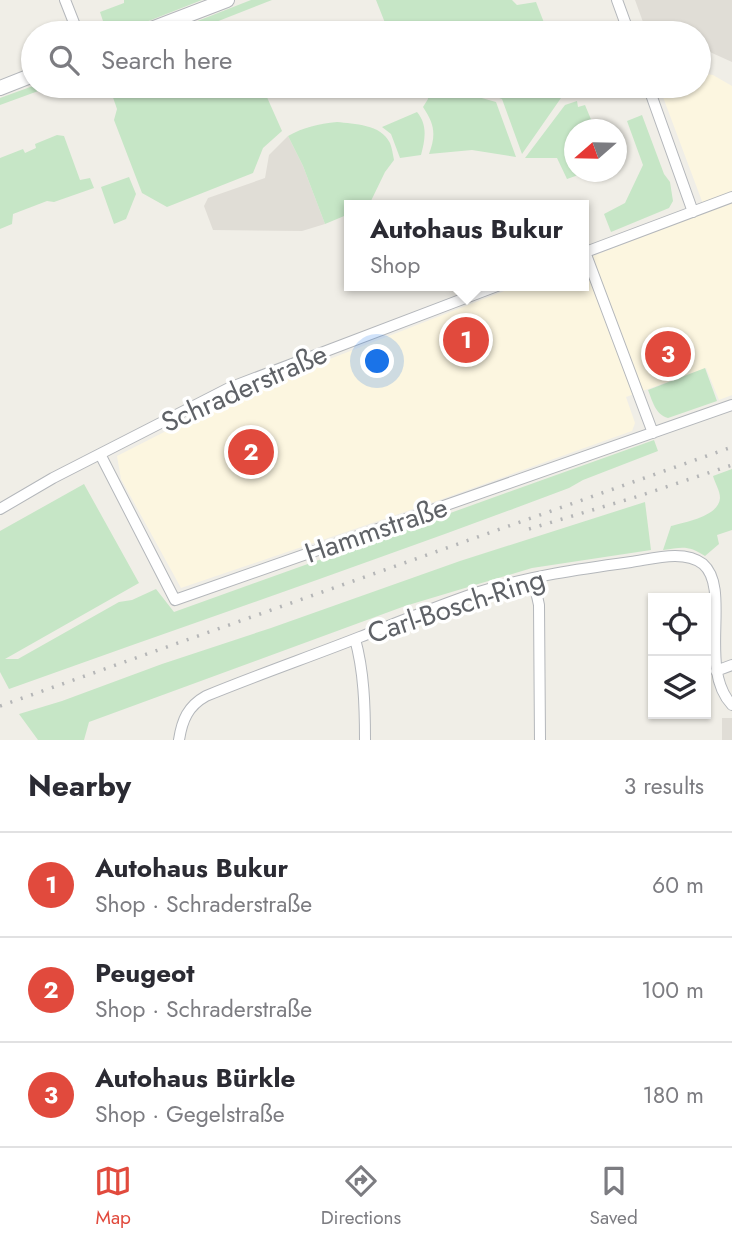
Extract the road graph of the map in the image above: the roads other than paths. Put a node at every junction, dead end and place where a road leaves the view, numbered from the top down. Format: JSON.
{"nodes":[{"id":1,"x":65,"y":0,"type":"edge"},
{"id":2,"x":227,"y":0,"type":"edge"},
{"id":3,"x":617,"y":0,"type":"edge"},
{"id":4,"x":73,"y":21,"type":"edge"},
{"id":5,"x":172,"y":21,"type":"edge"},
{"id":6,"x":625,"y":21,"type":"edge"},
{"id":7,"x":21,"y":80,"type":"edge"},
{"id":8,"x":0,"y":88,"type":"edge"},
{"id":9,"x":652,"y":98,"type":"edge"},
{"id":10,"x":732,"y":197,"type":"edge"},
{"id":11,"x":693,"y":212,"type":"junction"},
{"id":12,"x":589,"y":251,"type":"edge"},
{"id":13,"x":589,"y":266,"type":"edge"},
{"id":14,"x":484,"y":291,"type":"edge"},
{"id":15,"x":732,"y":405,"type":"edge"},
{"id":16,"x":653,"y":433,"type":"junction"},
{"id":17,"x":100,"y":454,"type":"junction"},
{"id":18,"x":0,"y":509,"type":"edge"},
{"id":19,"x":533,"y":578,"type":"junction"},
{"id":20,"x":355,"y":639,"type":"junction"},
{"id":21,"x":732,"y":665,"type":"edge"},
{"id":22,"x":716,"y":671,"type":"junction"},
{"id":23,"x":732,"y":705,"type":"edge"},
{"id":24,"x":179,"y":740,"type":"edge"},
{"id":25,"x":365,"y":740,"type":"edge"},
{"id":26,"x":540,"y":740,"type":"edge"}],
"edges":[{"from":1,"to":4,"type":"street"},
{"from":2,"to":5,"type":"street"},
{"from":3,"to":6,"type":"street"},
{"from":7,"to":8,"type":"street"},
{"from":9,"to":11,"type":"street"},
{"from":10,"to":11,"type":"street"},
{"from":11,"to":12,"type":"street"},
{"from":13,"to":16,"type":"street"},
{"from":14,"to":17,"type":"street","name":"Schraderstraße"},
{"from":15,"to":16,"type":"street","name":"Hammstraße"},
{"from":16,"to":17,"type":"street","name":"Hammstraße"},
{"from":17,"to":18,"type":"street","name":"Schraderstraße"},
{"from":19,"to":20,"type":"street","name":"Carl-Bosch-Ring"},
{"from":19,"to":22,"type":"street","name":"Carl-Bosch-Ring"},
{"from":19,"to":26,"type":"street"},
{"from":20,"to":24,"type":"street","name":"Carl-Bosch-Ring"},
{"from":20,"to":25,"type":"street"},
{"from":21,"to":22,"type":"street"},
{"from":22,"to":23,"type":"street","name":"Carl-Bosch-Ring"}]}
